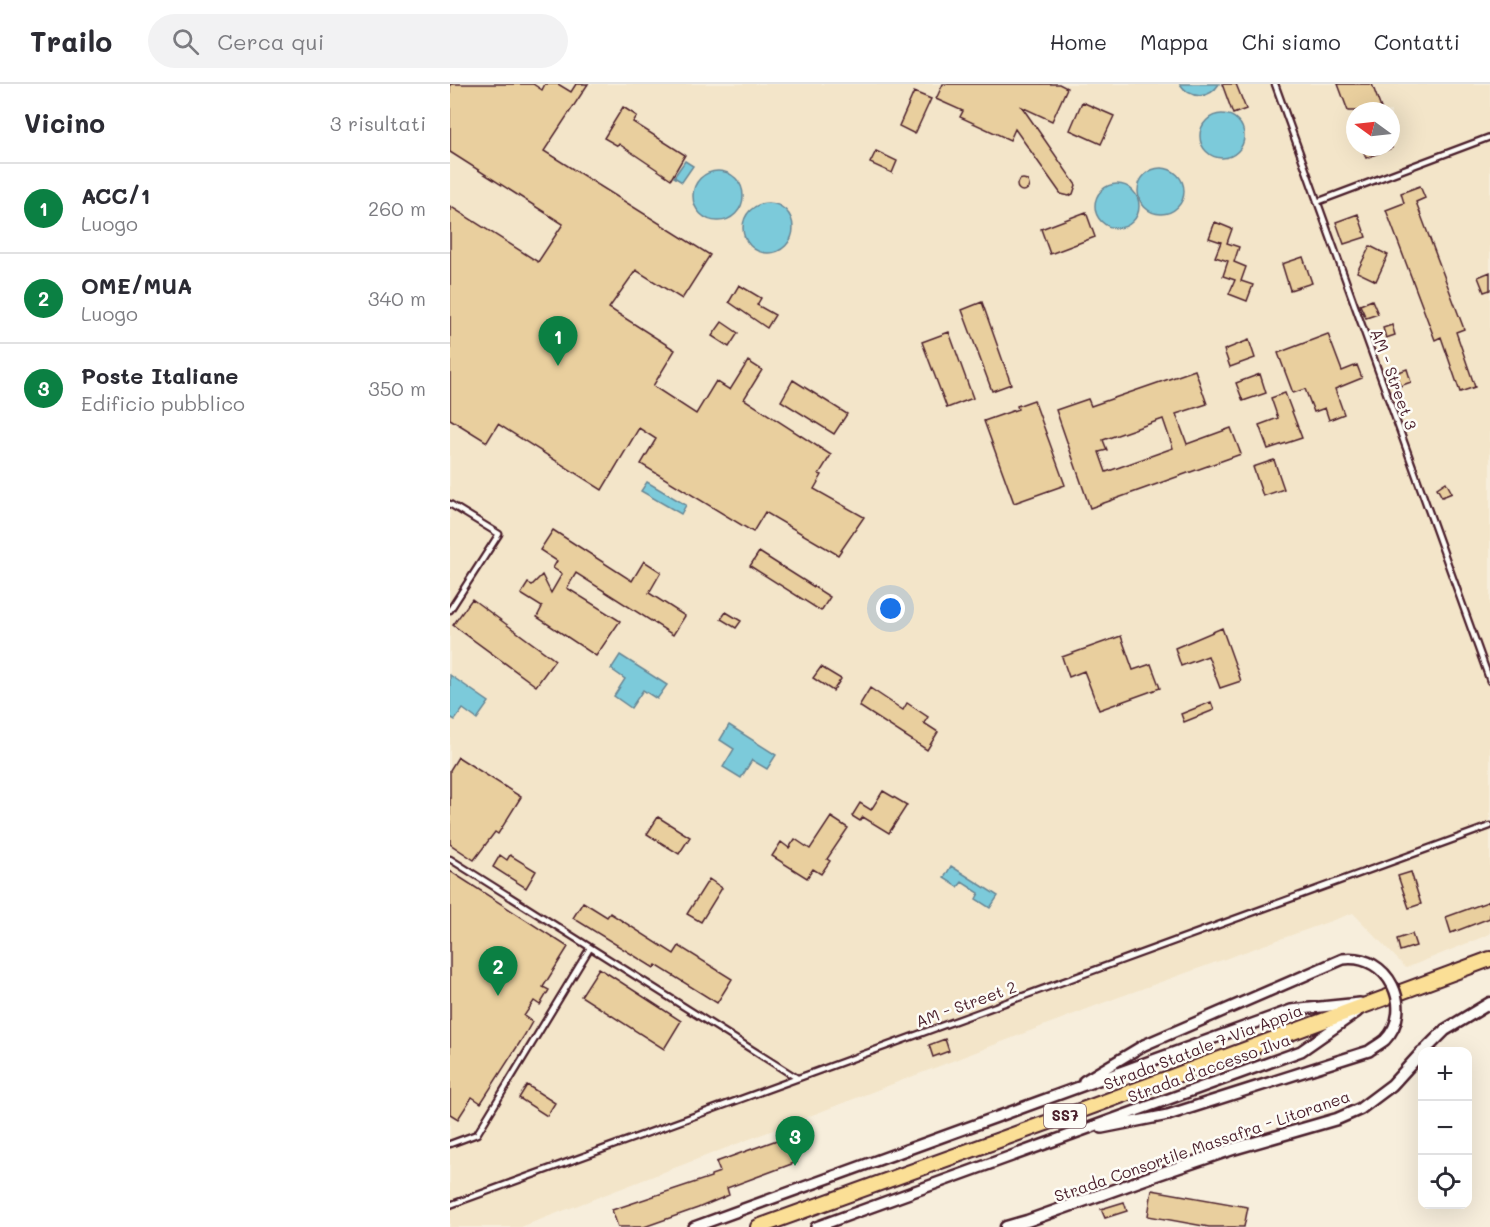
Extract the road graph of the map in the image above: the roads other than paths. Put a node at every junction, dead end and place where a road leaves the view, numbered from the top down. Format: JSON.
{"nodes":[{"id":1,"x":1275,"y":84,"type":"edge"},
{"id":2,"x":1490,"y":137,"type":"edge"},
{"id":3,"x":1317,"y":202,"type":"junction"},
{"id":4,"x":450,"y":504,"type":"edge"},
{"id":5,"x":450,"y":610,"type":"edge"},
{"id":6,"x":1490,"y":681,"type":"edge"},
{"id":7,"x":1490,"y":826,"type":"edge"},
{"id":8,"x":450,"y":859,"type":"edge"},
{"id":9,"x":590,"y":948,"type":"junction"},
{"id":10,"x":1490,"y":959,"type":"edge"},
{"id":11,"x":1371,"y":1002,"type":"junction"},
{"id":12,"x":1490,"y":1003,"type":"edge"},
{"id":13,"x":1428,"y":1047,"type":"edge"},
{"id":14,"x":1418,"y":1057,"type":"edge"},
{"id":15,"x":797,"y":1078,"type":"junction"},
{"id":16,"x":1064,"y":1093,"type":"junction"},
{"id":17,"x":1073,"y":1134,"type":"junction"},
{"id":18,"x":450,"y":1144,"type":"edge"},
{"id":19,"x":450,"y":1205,"type":"edge"},
{"id":20,"x":694,"y":1227,"type":"edge"},
{"id":21,"x":758,"y":1227,"type":"edge"},
{"id":22,"x":816,"y":1227,"type":"edge"},
{"id":23,"x":1006,"y":1227,"type":"edge"}],
"edges":[{"from":1,"to":3,"type":"lane","name":"AM - Street 3"},
{"from":2,"to":3,"type":"lane"},
{"from":3,"to":6,"type":"lane","name":"AM - Street 3"},
{"from":4,"to":5,"type":"lane"},
{"from":7,"to":15,"type":"lane","name":"AM - Street 2"},
{"from":8,"to":9,"type":"lane"},
{"from":9,"to":15,"type":"lane"},
{"from":9,"to":18,"type":"lane"},
{"from":10,"to":11,"type":"main road","name":"Strada Statale 7 Via Appia","number":"SS7"},
{"from":11,"to":16,"type":"street","name":"Strada d'accesso Ilva"},
{"from":11,"to":17,"type":"street","name":"Strada d'accesso Ilva"},
{"from":11,"to":21,"type":"main road","name":"Strada Statale 7 Via Appia","number":"SS7"},
{"from":12,"to":13,"type":"street","name":"Strada Consortile Massafra - Litoranea"},
{"from":14,"to":23,"type":"street","name":"Strada Consortile Massafra - Litoranea"},
{"from":15,"to":19,"type":"lane","name":"AM - Street 2"},
{"from":16,"to":17,"type":"street","bridge":true},
{"from":16,"to":20,"type":"street","name":"Strada d'accesso Ilva"},
{"from":17,"to":22,"type":"street","name":"Strada d'accesso Ilva"}]}
